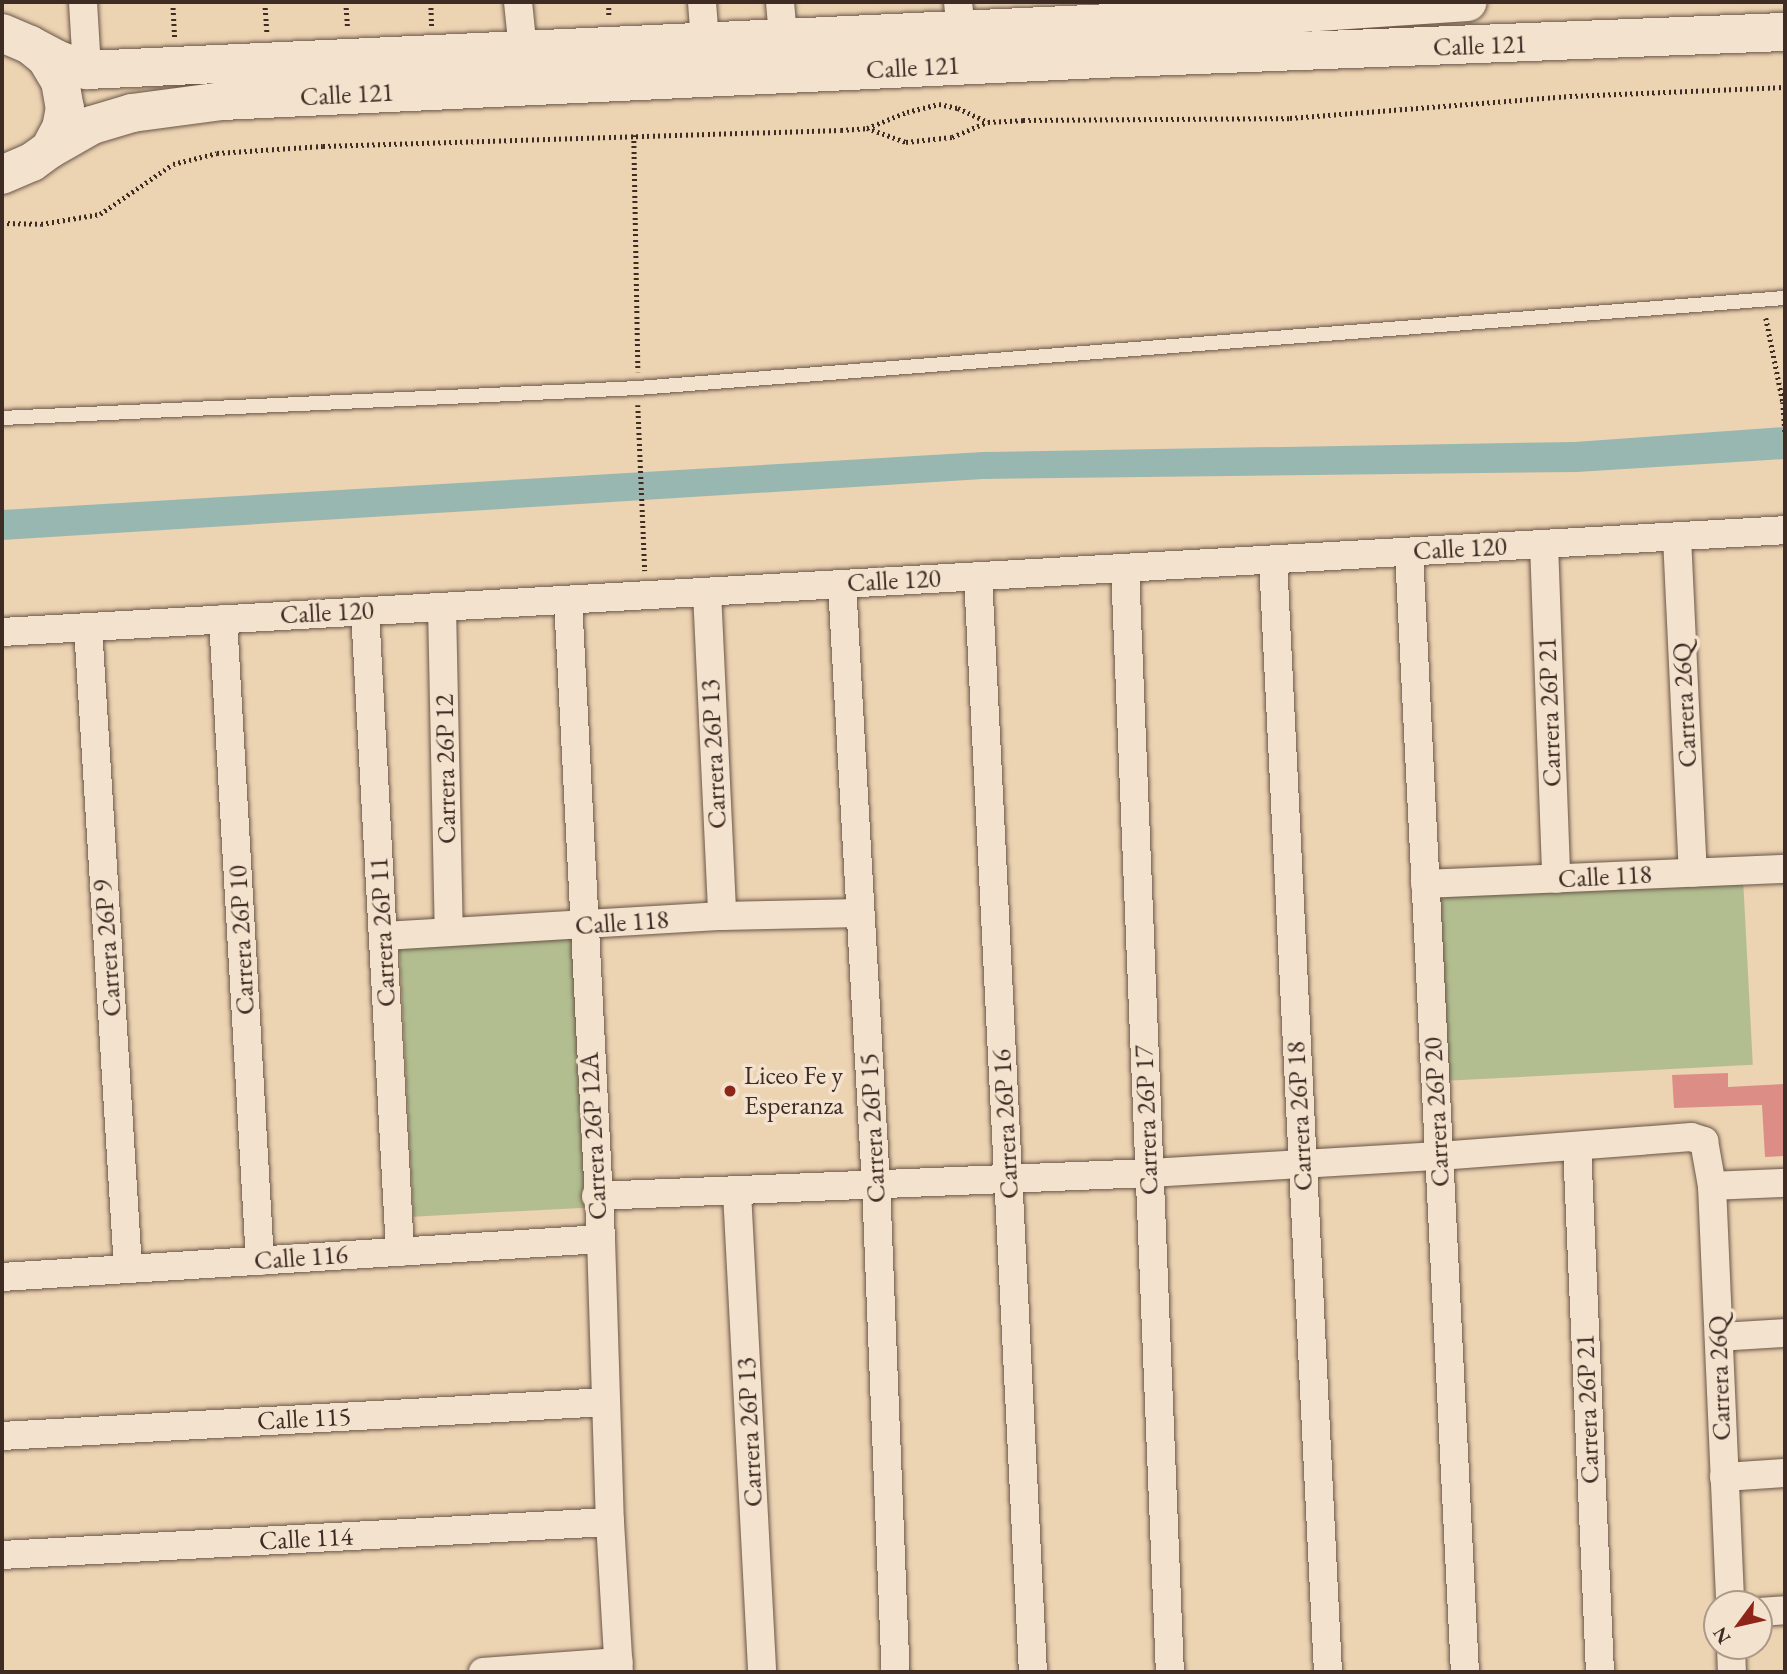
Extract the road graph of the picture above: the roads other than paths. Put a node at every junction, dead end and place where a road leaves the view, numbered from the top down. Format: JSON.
{"nodes":[{"id":1,"x":83,"y":2,"type":"edge"},
{"id":2,"x":519,"y":2,"type":"edge"},
{"id":3,"x":702,"y":2,"type":"edge"},
{"id":4,"x":1468,"y":2,"type":"edge"},
{"id":5,"x":1242,"y":10,"type":"edge"},
{"id":6,"x":1139,"y":12,"type":"edge"},
{"id":7,"x":959,"y":16,"type":"edge"},
{"id":8,"x":782,"y":20,"type":"edge"},
{"id":9,"x":1785,"y":32,"type":"edge"},
{"id":10,"x":12,"y":33,"type":"edge"},
{"id":11,"x":705,"y":42,"type":"junction"},
{"id":12,"x":523,"y":50,"type":"junction"},
{"id":13,"x":87,"y":70,"type":"junction"},
{"id":14,"x":50,"y":149,"type":"junction"},
{"id":15,"x":3,"y":177,"type":"edge"},
{"id":16,"x":1785,"y":298,"type":"edge"},
{"id":17,"x":2,"y":418,"type":"edge"},
{"id":18,"x":1785,"y":530,"type":"edge"},
{"id":19,"x":1677,"y":537,"type":"junction"},
{"id":20,"x":1544,"y":544,"type":"junction"},
{"id":21,"x":1409,"y":552,"type":"junction"},
{"id":22,"x":1273,"y":560,"type":"junction"},
{"id":23,"x":1125,"y":568,"type":"junction"},
{"id":24,"x":978,"y":576,"type":"junction"},
{"id":25,"x":842,"y":584,"type":"junction"},
{"id":26,"x":707,"y":592,"type":"junction"},
{"id":27,"x":568,"y":600,"type":"junction"},
{"id":28,"x":442,"y":607,"type":"junction"},
{"id":29,"x":365,"y":611,"type":"junction"},
{"id":30,"x":223,"y":620,"type":"junction"},
{"id":31,"x":88,"y":627,"type":"junction"},
{"id":32,"x":2,"y":632,"type":"edge"},
{"id":33,"x":1785,"y":869,"type":"edge"},
{"id":34,"x":1693,"y":873,"type":"junction"},
{"id":35,"x":1556,"y":879,"type":"junction"},
{"id":36,"x":1425,"y":884,"type":"junction"},
{"id":37,"x":860,"y":913,"type":"junction"},
{"id":38,"x":722,"y":916,"type":"junction"},
{"id":39,"x":583,"y":926,"type":"junction"},
{"id":40,"x":449,"y":931,"type":"junction"},
{"id":41,"x":384,"y":936,"type":"junction"},
{"id":42,"x":1577,"y":1146,"type":"junction"},
{"id":43,"x":1439,"y":1156,"type":"junction"},
{"id":44,"x":1302,"y":1163,"type":"junction"},
{"id":45,"x":1150,"y":1173,"type":"junction"},
{"id":46,"x":1008,"y":1178,"type":"junction"},
{"id":47,"x":1785,"y":1182,"type":"edge"},
{"id":48,"x":876,"y":1184,"type":"junction"},
{"id":49,"x":1712,"y":1186,"type":"junction"},
{"id":50,"x":737,"y":1192,"type":"junction"},
{"id":51,"x":596,"y":1196,"type":"junction"},
{"id":52,"x":601,"y":1239,"type":"junction"},
{"id":53,"x":400,"y":1252,"type":"junction"},
{"id":54,"x":260,"y":1261,"type":"junction"},
{"id":55,"x":128,"y":1269,"type":"junction"},
{"id":56,"x":2,"y":1277,"type":"edge"},
{"id":57,"x":1785,"y":1333,"type":"edge"},
{"id":58,"x":1719,"y":1337,"type":"junction"},
{"id":59,"x":606,"y":1402,"type":"junction"},
{"id":60,"x":2,"y":1436,"type":"edge"},
{"id":61,"x":1785,"y":1473,"type":"edge"},
{"id":62,"x":1724,"y":1477,"type":"junction"},
{"id":63,"x":610,"y":1522,"type":"junction"},
{"id":64,"x":2,"y":1555,"type":"edge"},
{"id":65,"x":1729,"y":1590,"type":"edge"},
{"id":66,"x":619,"y":1667,"type":"edge"},
{"id":67,"x":483,"y":1672,"type":"edge"},
{"id":68,"x":762,"y":1672,"type":"edge"},
{"id":69,"x":896,"y":1672,"type":"edge"},
{"id":70,"x":1033,"y":1672,"type":"edge"},
{"id":71,"x":1170,"y":1672,"type":"edge"},
{"id":72,"x":1328,"y":1672,"type":"edge"},
{"id":73,"x":1465,"y":1672,"type":"edge"},
{"id":74,"x":1600,"y":1672,"type":"edge"}],
"edges":[{"from":1,"to":13,"type":"street"},
{"from":2,"to":12,"type":"street"},
{"from":3,"to":11,"type":"street"},
{"from":4,"to":5,"type":"main road","name":"Calle 121"},
{"from":5,"to":6,"type":"main road","name":"Calle 121"},
{"from":6,"to":7,"type":"main road","name":"Calle 121"},
{"from":7,"to":8,"type":"main road","name":"Calle 121"},
{"from":8,"to":11,"type":"main road","name":"Calle 121"},
{"from":9,"to":14,"type":"main road","name":"Calle 121"},
{"from":10,"to":13,"type":"main road","name":"Calle 121"},
{"from":10,"to":14,"type":"main road"},
{"from":11,"to":12,"type":"main road","name":"Calle 121"},
{"from":12,"to":13,"type":"main road","name":"Calle 121"},
{"from":14,"to":15,"type":"main road","name":"Calle 121"},
{"from":16,"to":17,"type":"lane"},
{"from":18,"to":19,"type":"street","name":"Calle 120"},
{"from":19,"to":20,"type":"street","name":"Calle 120"},
{"from":19,"to":34,"type":"street","name":"Carrera 26Q"},
{"from":20,"to":21,"type":"street","name":"Calle 120"},
{"from":20,"to":35,"type":"street","name":"Carrera 26P 21"},
{"from":21,"to":22,"type":"street","name":"Calle 120"},
{"from":21,"to":36,"type":"street","name":"Carrera 26P 20"},
{"from":22,"to":23,"type":"street","name":"Calle 120"},
{"from":22,"to":44,"type":"street","name":"Carrera 26P 18"},
{"from":23,"to":24,"type":"street","name":"Calle 120"},
{"from":23,"to":45,"type":"street","name":"Carrera 26P 17"},
{"from":24,"to":25,"type":"street","name":"Calle 120"},
{"from":24,"to":46,"type":"street","name":"Carrera 26P 16"},
{"from":25,"to":26,"type":"street","name":"Calle 120"},
{"from":25,"to":37,"type":"street","name":"Carrera 26P 15"},
{"from":26,"to":27,"type":"street","name":"Calle 120"},
{"from":26,"to":38,"type":"street","name":"Carrera 26P 13"},
{"from":27,"to":28,"type":"street","name":"Calle 120"},
{"from":27,"to":39,"type":"street","name":"Carrera 26P 12A"},
{"from":28,"to":29,"type":"street","name":"Calle 120"},
{"from":28,"to":40,"type":"street","name":"Carrera 26P 12"},
{"from":29,"to":30,"type":"street","name":"Calle 120"},
{"from":29,"to":41,"type":"street","name":"Carrera 26P 11"},
{"from":30,"to":31,"type":"street","name":"Calle 120"},
{"from":30,"to":54,"type":"street","name":"Carrera 26P 10"},
{"from":31,"to":32,"type":"street","name":"Calle 120"},
{"from":31,"to":55,"type":"street","name":"Carrera 26P 9"},
{"from":33,"to":34,"type":"street","name":"Calle 118"},
{"from":34,"to":35,"type":"street","name":"Calle 118"},
{"from":35,"to":36,"type":"street","name":"Calle 118"},
{"from":36,"to":43,"type":"street","name":"Carrera 26P 20"},
{"from":37,"to":38,"type":"street","name":"Calle 118"},
{"from":37,"to":48,"type":"street","name":"Carrera 26P 15"},
{"from":38,"to":39,"type":"street","name":"Calle 118"},
{"from":39,"to":40,"type":"street","name":"Calle 118"},
{"from":39,"to":51,"type":"street","name":"Carrera 26P 12A"},
{"from":40,"to":41,"type":"street","name":"Calle 118"},
{"from":41,"to":53,"type":"street","name":"Carrera 26P 11"},
{"from":42,"to":43,"type":"street"},
{"from":42,"to":49,"type":"street","name":"Carrera 26Q"},
{"from":42,"to":74,"type":"street","name":"Carrera 26P 21"},
{"from":43,"to":44,"type":"street"},
{"from":43,"to":73,"type":"street","name":"Carrera 26P 20"},
{"from":44,"to":45,"type":"street"},
{"from":44,"to":72,"type":"street","name":"Carrera 26P 18"},
{"from":45,"to":46,"type":"street"},
{"from":45,"to":71,"type":"street","name":"Carrera 26P 17"},
{"from":46,"to":48,"type":"street"},
{"from":46,"to":70,"type":"street","name":"Carrera 26P 16"},
{"from":47,"to":49,"type":"street"},
{"from":48,"to":50,"type":"street"},
{"from":48,"to":69,"type":"street","name":"Carrera 26P 15"},
{"from":49,"to":58,"type":"street","name":"Carrera 26Q"},
{"from":50,"to":51,"type":"street"},
{"from":50,"to":68,"type":"street","name":"Carrera 26P 13"},
{"from":51,"to":52,"type":"street","name":"Carrera 26P 12A"},
{"from":52,"to":53,"type":"street","name":"Calle 116"},
{"from":52,"to":59,"type":"street","name":"Carrera 26P 12A"},
{"from":53,"to":54,"type":"street","name":"Calle 116"},
{"from":54,"to":55,"type":"street","name":"Calle 116"},
{"from":55,"to":56,"type":"street","name":"Calle 116"},
{"from":57,"to":58,"type":"street"},
{"from":58,"to":62,"type":"street","name":"Carrera 26Q"},
{"from":59,"to":60,"type":"street","name":"Calle 115"},
{"from":59,"to":63,"type":"street","name":"Carrera 26P 12A"},
{"from":61,"to":62,"type":"street"},
{"from":62,"to":65,"type":"street","name":"Carrera 26Q"},
{"from":63,"to":64,"type":"street","name":"Calle 114"},
{"from":63,"to":66,"type":"street","name":"Carrera 26P 12A"},
{"from":66,"to":67,"type":"street"}]}
